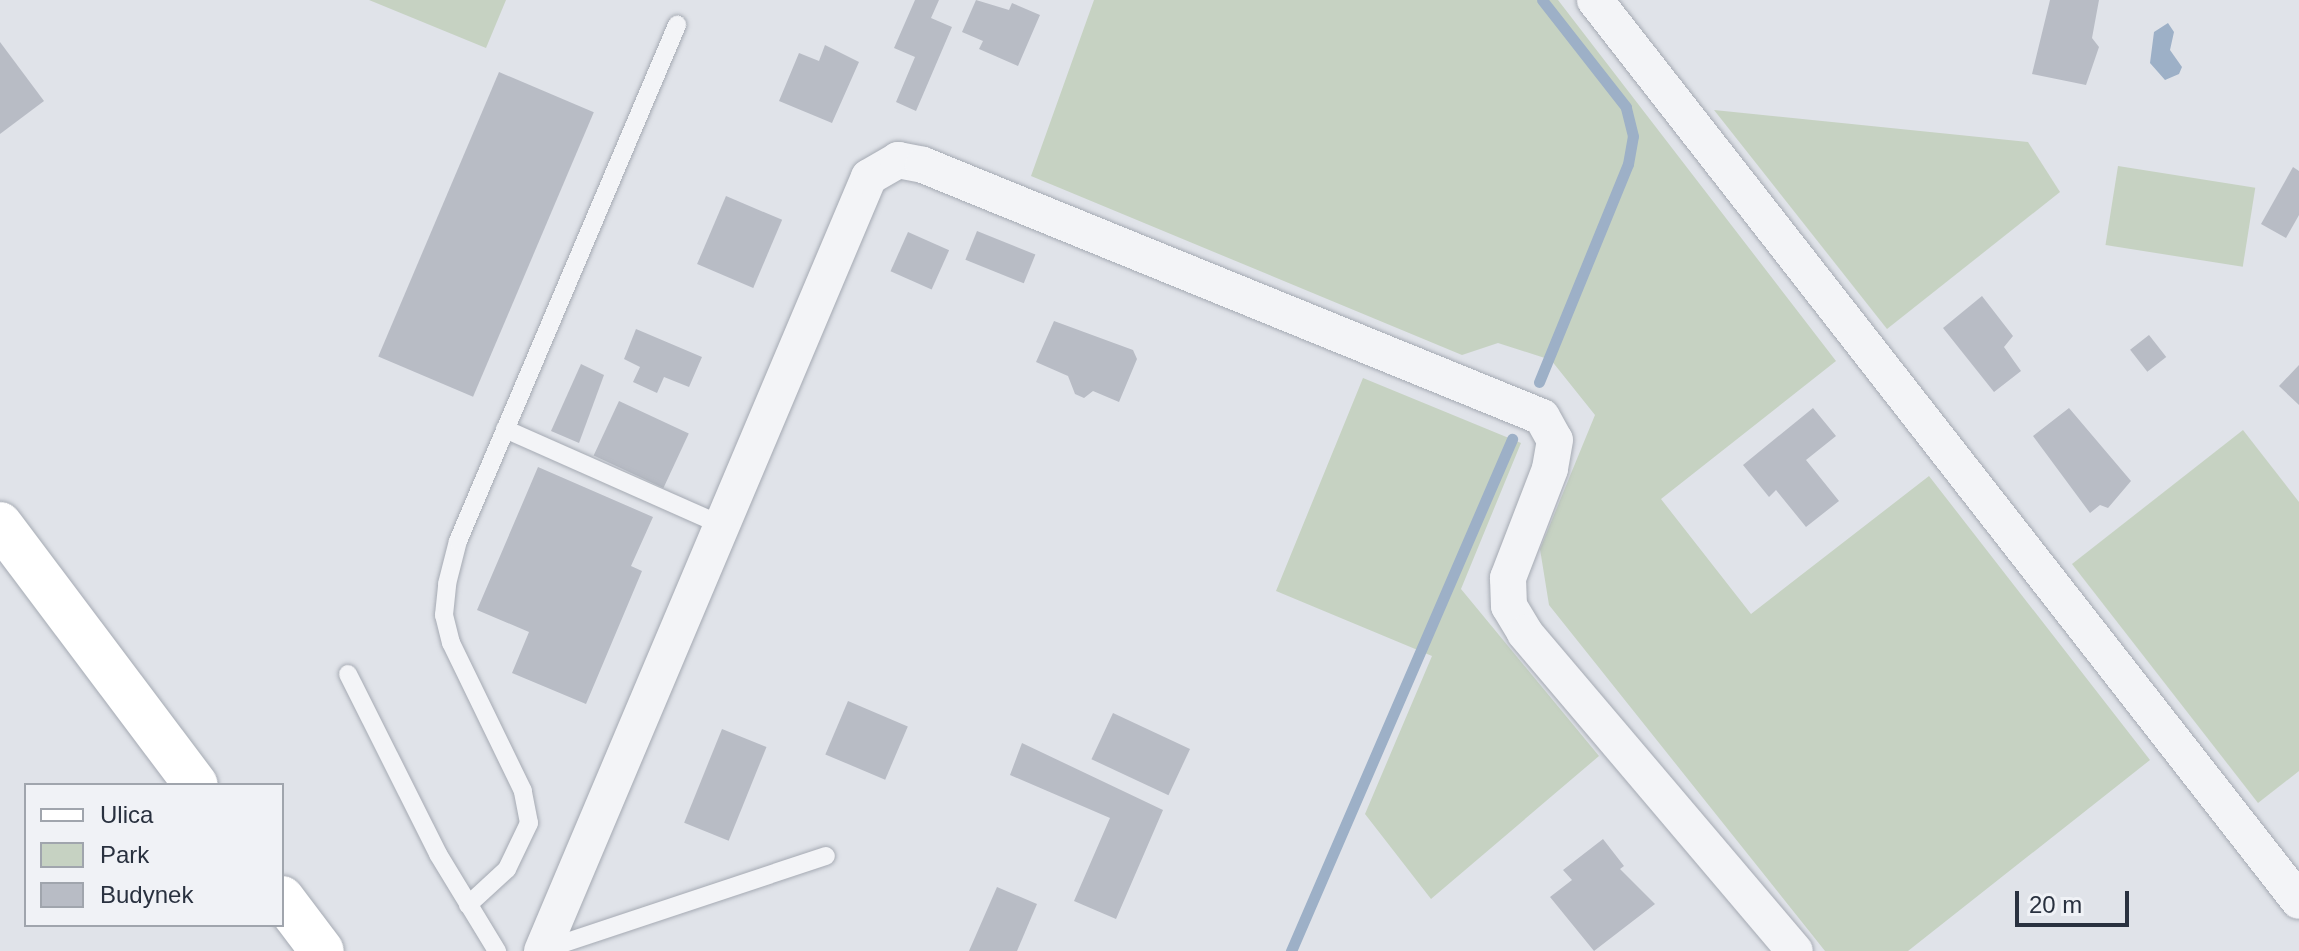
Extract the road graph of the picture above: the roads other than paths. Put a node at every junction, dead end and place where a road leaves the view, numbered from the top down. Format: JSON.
{"nodes":[{"id":1,"x":1595,"y":0,"type":"edge"},
{"id":2,"x":677,"y":25,"type":"dead end"},
{"id":3,"x":505,"y":429,"type":"junction"},
{"id":4,"x":0,"y":524,"type":"edge"},
{"id":5,"x":722,"y":525,"type":"junction"},
{"id":6,"x":348,"y":674,"type":"dead end"},
{"id":7,"x":194,"y":783,"type":"edge"},
{"id":8,"x":826,"y":856,"type":"dead end"},
{"id":9,"x":284,"y":901,"type":"edge"},
{"id":10,"x":2299,"y":901,"type":"edge"},
{"id":11,"x":468,"y":905,"type":"junction"},
{"id":12,"x":322,"y":951,"type":"edge"},
{"id":13,"x":497,"y":951,"type":"edge"},
{"id":14,"x":542,"y":951,"type":"edge"},
{"id":15,"x":1795,"y":951,"type":"edge"}],
"edges":[{"from":1,"to":10,"type":"street"},
{"from":2,"to":3,"type":"lane"},
{"from":3,"to":5,"type":"lane"},
{"from":3,"to":11,"type":"lane"},
{"from":4,"to":7,"type":"main road"},
{"from":5,"to":14,"type":"street"},
{"from":5,"to":15,"type":"street"},
{"from":6,"to":11,"type":"lane"},
{"from":8,"to":14,"type":"lane"},
{"from":9,"to":12,"type":"main road"},
{"from":11,"to":13,"type":"lane"}]}
